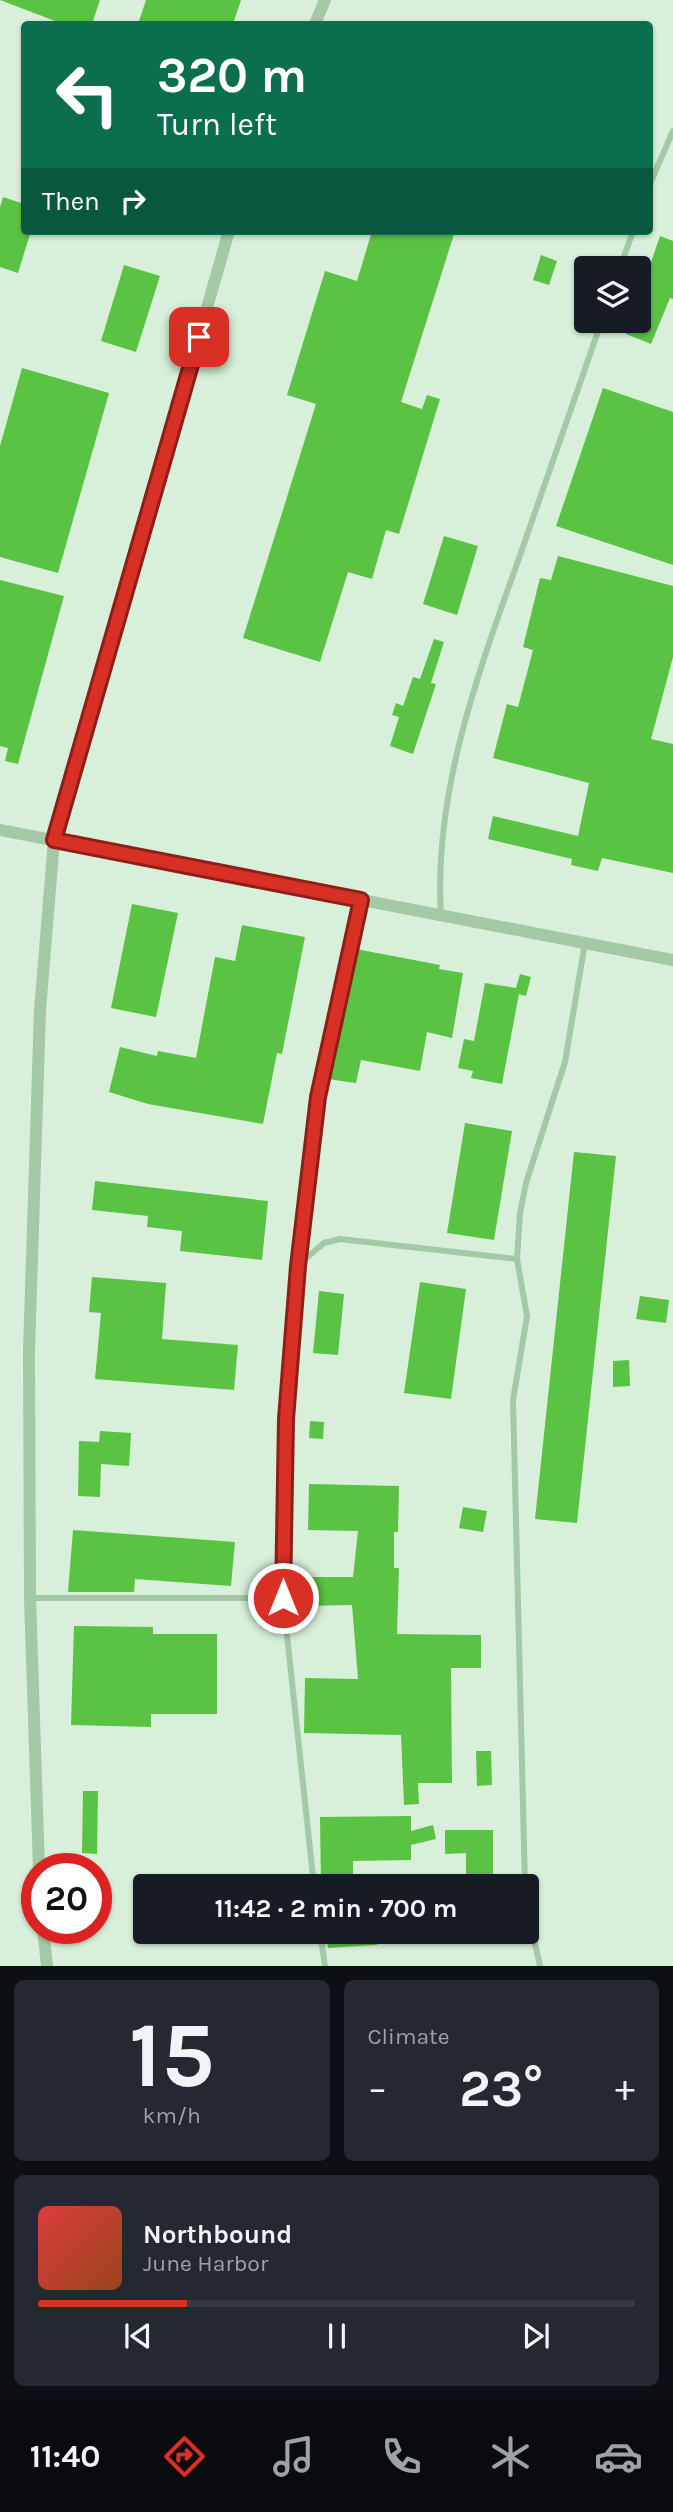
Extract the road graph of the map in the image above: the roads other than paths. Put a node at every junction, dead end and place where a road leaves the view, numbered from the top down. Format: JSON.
{"nodes":[{"id":1,"x":325,"y":0,"type":"edge"},
{"id":2,"x":315,"y":21,"type":"edge"},
{"id":3,"x":673,"y":131,"type":"edge"},
{"id":4,"x":653,"y":177,"type":"edge"},
{"id":5,"x":228,"y":235,"type":"edge"},
{"id":6,"x":632,"y":235,"type":"edge"},
{"id":7,"x":625,"y":256,"type":"edge"},
{"id":8,"x":597,"y":333,"type":"edge"},
{"id":9,"x":0,"y":830,"type":"edge"},
{"id":10,"x":54,"y":840,"type":"junction"},
{"id":11,"x":361,"y":900,"type":"junction"},
{"id":12,"x":442,"y":916,"type":"junction"},
{"id":13,"x":585,"y":943,"type":"junction"},
{"id":14,"x":673,"y":960,"type":"edge"},
{"id":15,"x":517,"y":1259,"type":"junction"},
{"id":16,"x":298,"y":1266,"type":"junction"},
{"id":17,"x":30,"y":1598,"type":"junction"},
{"id":18,"x":283,"y":1598,"type":"junction"},
{"id":19,"x":38,"y":1853,"type":"edge"},
{"id":20,"x":313,"y":1874,"type":"edge"},
{"id":21,"x":525,"y":1874,"type":"edge"},
{"id":22,"x":45,"y":1944,"type":"edge"},
{"id":23,"x":322,"y":1944,"type":"edge"},
{"id":24,"x":535,"y":1944,"type":"edge"},
{"id":25,"x":47,"y":1966,"type":"edge"},
{"id":26,"x":325,"y":1966,"type":"edge"},
{"id":27,"x":540,"y":1966,"type":"edge"}],
"edges":[{"from":1,"to":2,"type":"street"},
{"from":3,"to":4,"type":"lane"},
{"from":5,"to":10,"type":"street"},
{"from":6,"to":7,"type":"lane"},
{"from":8,"to":12,"type":"lane"},
{"from":9,"to":10,"type":"street"},
{"from":10,"to":11,"type":"street"},
{"from":10,"to":17,"type":"street"},
{"from":11,"to":12,"type":"street"},
{"from":11,"to":16,"type":"lane"},
{"from":12,"to":13,"type":"street"},
{"from":13,"to":14,"type":"street"},
{"from":13,"to":15,"type":"lane"},
{"from":15,"to":16,"type":"lane"},
{"from":15,"to":21,"type":"lane"},
{"from":16,"to":18,"type":"lane"},
{"from":17,"to":18,"type":"lane"},
{"from":17,"to":19,"type":"street"},
{"from":18,"to":20,"type":"lane"},
{"from":22,"to":25,"type":"street"},
{"from":23,"to":26,"type":"lane"},
{"from":24,"to":27,"type":"lane"}]}
